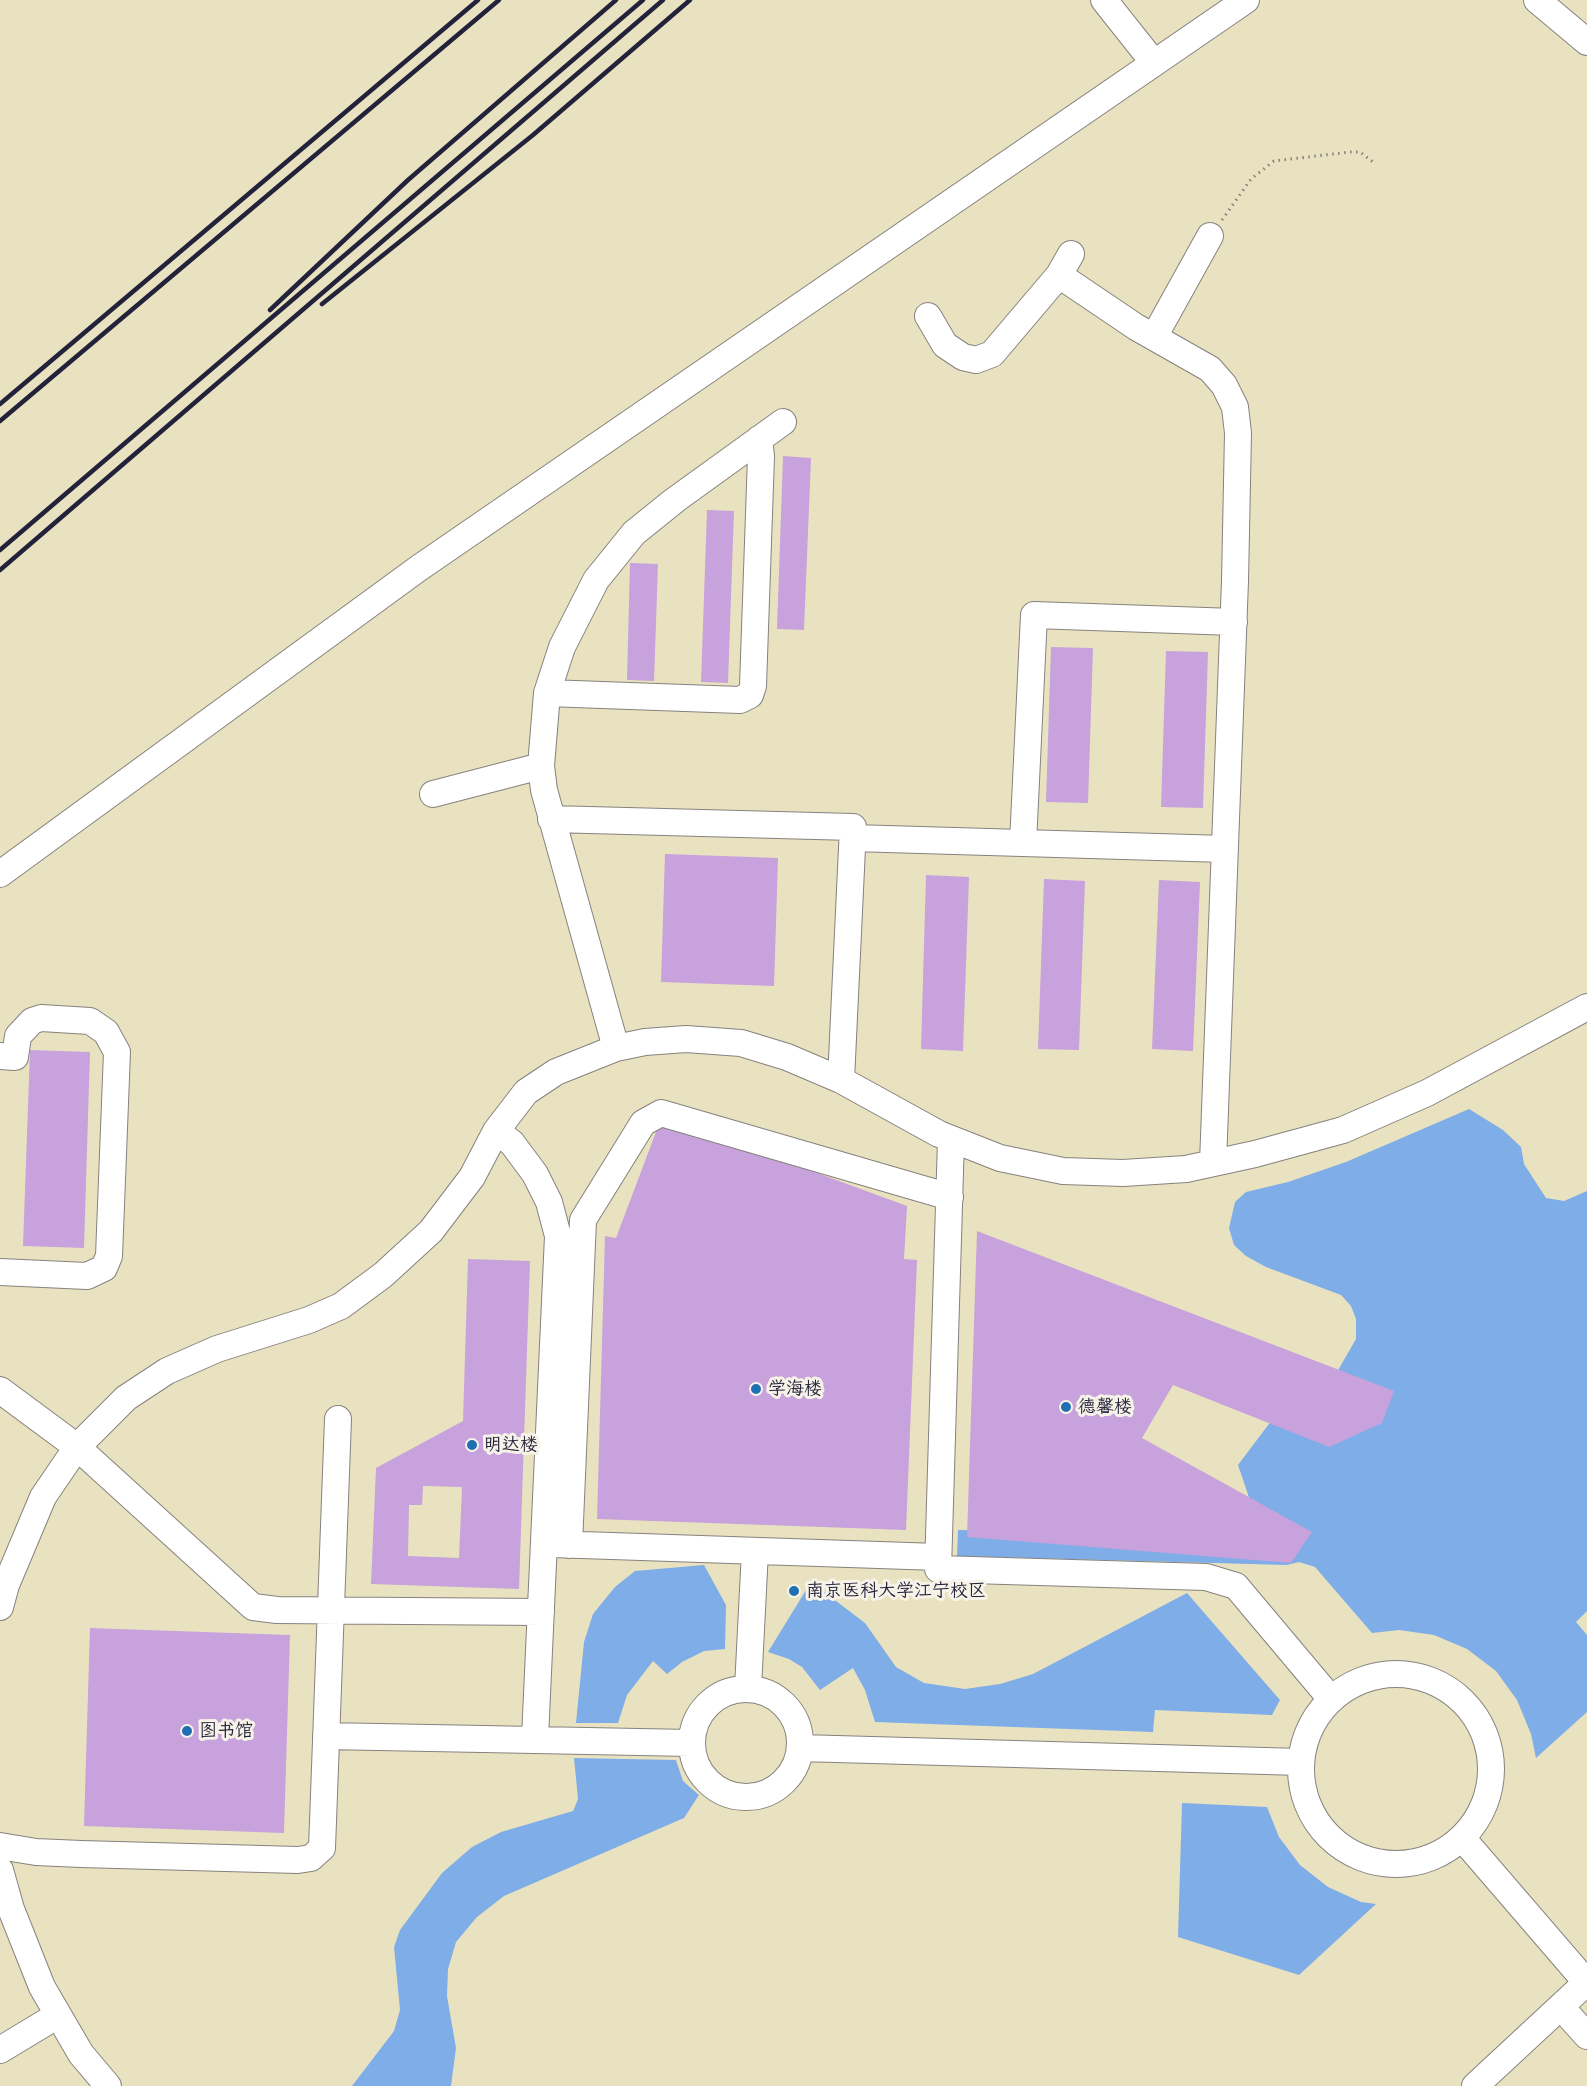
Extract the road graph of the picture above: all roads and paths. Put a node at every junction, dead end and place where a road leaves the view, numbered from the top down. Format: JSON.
{"nodes":[{"id":1,"x":1104,"y":0,"type":"edge"},
{"id":2,"x":1246,"y":0,"type":"edge"},
{"id":3,"x":1537,"y":0,"type":"edge"},
{"id":4,"x":1587,"y":42,"type":"edge"},
{"id":5,"x":1154,"y":63,"type":"junction"},
{"id":6,"x":1373,"y":162,"type":"dead end"},
{"id":7,"x":1210,"y":236,"type":"joint"},
{"id":8,"x":928,"y":316,"type":"dead end"},
{"id":9,"x":1154,"y":337,"type":"junction"},
{"id":10,"x":783,"y":422,"type":"dead end"},
{"id":11,"x":759,"y":439,"type":"junction"},
{"id":12,"x":1234,"y":622,"type":"junction"},
{"id":13,"x":547,"y":693,"type":"junction"},
{"id":14,"x":541,"y":766,"type":"junction"},
{"id":15,"x":433,"y":794,"type":"dead end"},
{"id":16,"x":551,"y":819,"type":"junction"},
{"id":17,"x":853,"y":838,"type":"junction"},
{"id":18,"x":1023,"y":843,"type":"junction"},
{"id":19,"x":1224,"y":849,"type":"junction"},
{"id":20,"x":0,"y":874,"type":"edge"},
{"id":21,"x":1587,"y":1007,"type":"edge"},
{"id":22,"x":616,"y":1048,"type":"junction"},
{"id":23,"x":0,"y":1056,"type":"edge"},
{"id":24,"x":841,"y":1080,"type":"junction"},
{"id":25,"x":496,"y":1131,"type":"junction"},
{"id":26,"x":951,"y":1139,"type":"junction"},
{"id":27,"x":1213,"y":1163,"type":"junction"},
{"id":28,"x":950,"y":1197,"type":"junction"},
{"id":29,"x":0,"y":1272,"type":"edge"},
{"id":30,"x":0,"y":1390,"type":"edge"},
{"id":31,"x":338,"y":1419,"type":"dead end"},
{"id":32,"x":77,"y":1447,"type":"junction"},
{"id":33,"x":556,"y":1544,"type":"junction"},
{"id":34,"x":755,"y":1551,"type":"junction"},
{"id":35,"x":938,"y":1557,"type":"junction"},
{"id":36,"x":0,"y":1606,"type":"edge"},
{"id":37,"x":331,"y":1610,"type":"junction"},
{"id":38,"x":541,"y":1612,"type":"junction"},
{"id":39,"x":748,"y":1688,"type":"junction"},
{"id":40,"x":1331,"y":1699,"type":"junction"},
{"id":41,"x":326,"y":1736,"type":"junction"},
{"id":42,"x":535,"y":1738,"type":"junction"},
{"id":43,"x":691,"y":1743,"type":"junction"},
{"id":44,"x":800,"y":1748,"type":"junction"},
{"id":45,"x":1301,"y":1762,"type":"junction"},
{"id":46,"x":1463,"y":1839,"type":"junction"},
{"id":47,"x":0,"y":1846,"type":"edge"},
{"id":48,"x":0,"y":1870,"type":"edge"},
{"id":49,"x":1587,"y":1983,"type":"edge"},
{"id":50,"x":1562,"y":2007,"type":"junction"},
{"id":51,"x":58,"y":2015,"type":"junction"},
{"id":52,"x":1587,"y":2036,"type":"edge"},
{"id":53,"x":0,"y":2050,"type":"edge"},
{"id":54,"x":108,"y":2086,"type":"edge"},
{"id":55,"x":1475,"y":2086,"type":"edge"}],
"edges":[{"from":1,"to":5,"type":"street"},
{"from":2,"to":5,"type":"street"},
{"from":3,"to":4,"type":"street"},
{"from":5,"to":20,"type":"street"},
{"from":6,"to":7,"type":"path"},
{"from":7,"to":9,"type":"street"},
{"from":8,"to":9,"type":"street"},
{"from":9,"to":12,"type":"street"},
{"from":10,"to":11,"type":"street"},
{"from":11,"to":13,"type":"street"},
{"from":11,"to":13,"type":"street"},
{"from":12,"to":18,"type":"street"},
{"from":12,"to":19,"type":"street"},
{"from":13,"to":14,"type":"street"},
{"from":14,"to":15,"type":"street"},
{"from":14,"to":16,"type":"street"},
{"from":16,"to":17,"type":"street"},
{"from":16,"to":22,"type":"street"},
{"from":17,"to":18,"type":"street"},
{"from":17,"to":24,"type":"street"},
{"from":18,"to":19,"type":"street"},
{"from":19,"to":27,"type":"street"},
{"from":21,"to":27,"type":"street"},
{"from":22,"to":24,"type":"street"},
{"from":22,"to":25,"type":"street"},
{"from":23,"to":29,"type":"street"},
{"from":24,"to":26,"type":"street"},
{"from":25,"to":32,"type":"street"},
{"from":25,"to":33,"type":"street"},
{"from":26,"to":27,"type":"street"},
{"from":26,"to":28,"type":"street"},
{"from":28,"to":33,"type":"street"},
{"from":28,"to":35,"type":"street"},
{"from":30,"to":32,"type":"street"},
{"from":31,"to":37,"type":"street"},
{"from":32,"to":36,"type":"street"},
{"from":32,"to":37,"type":"street"},
{"from":33,"to":34,"type":"street"},
{"from":33,"to":38,"type":"street"},
{"from":34,"to":35,"type":"street"},
{"from":34,"to":39,"type":"street"},
{"from":35,"to":40,"type":"street"},
{"from":37,"to":38,"type":"street"},
{"from":37,"to":41,"type":"street"},
{"from":38,"to":42,"type":"street"},
{"from":39,"to":43,"type":"street"},
{"from":39,"to":44,"type":"street"},
{"from":40,"to":45,"type":"street"},
{"from":40,"to":46,"type":"street"},
{"from":41,"to":42,"type":"street"},
{"from":41,"to":47,"type":"street"},
{"from":42,"to":43,"type":"street"},
{"from":43,"to":44,"type":"street"},
{"from":44,"to":45,"type":"street"},
{"from":45,"to":46,"type":"street"},
{"from":46,"to":49,"type":"street"},
{"from":48,"to":51,"type":"street"},
{"from":49,"to":50,"type":"street"},
{"from":50,"to":52,"type":"street"},
{"from":50,"to":55,"type":"street"},
{"from":51,"to":53,"type":"street"},
{"from":51,"to":54,"type":"street"}]}
